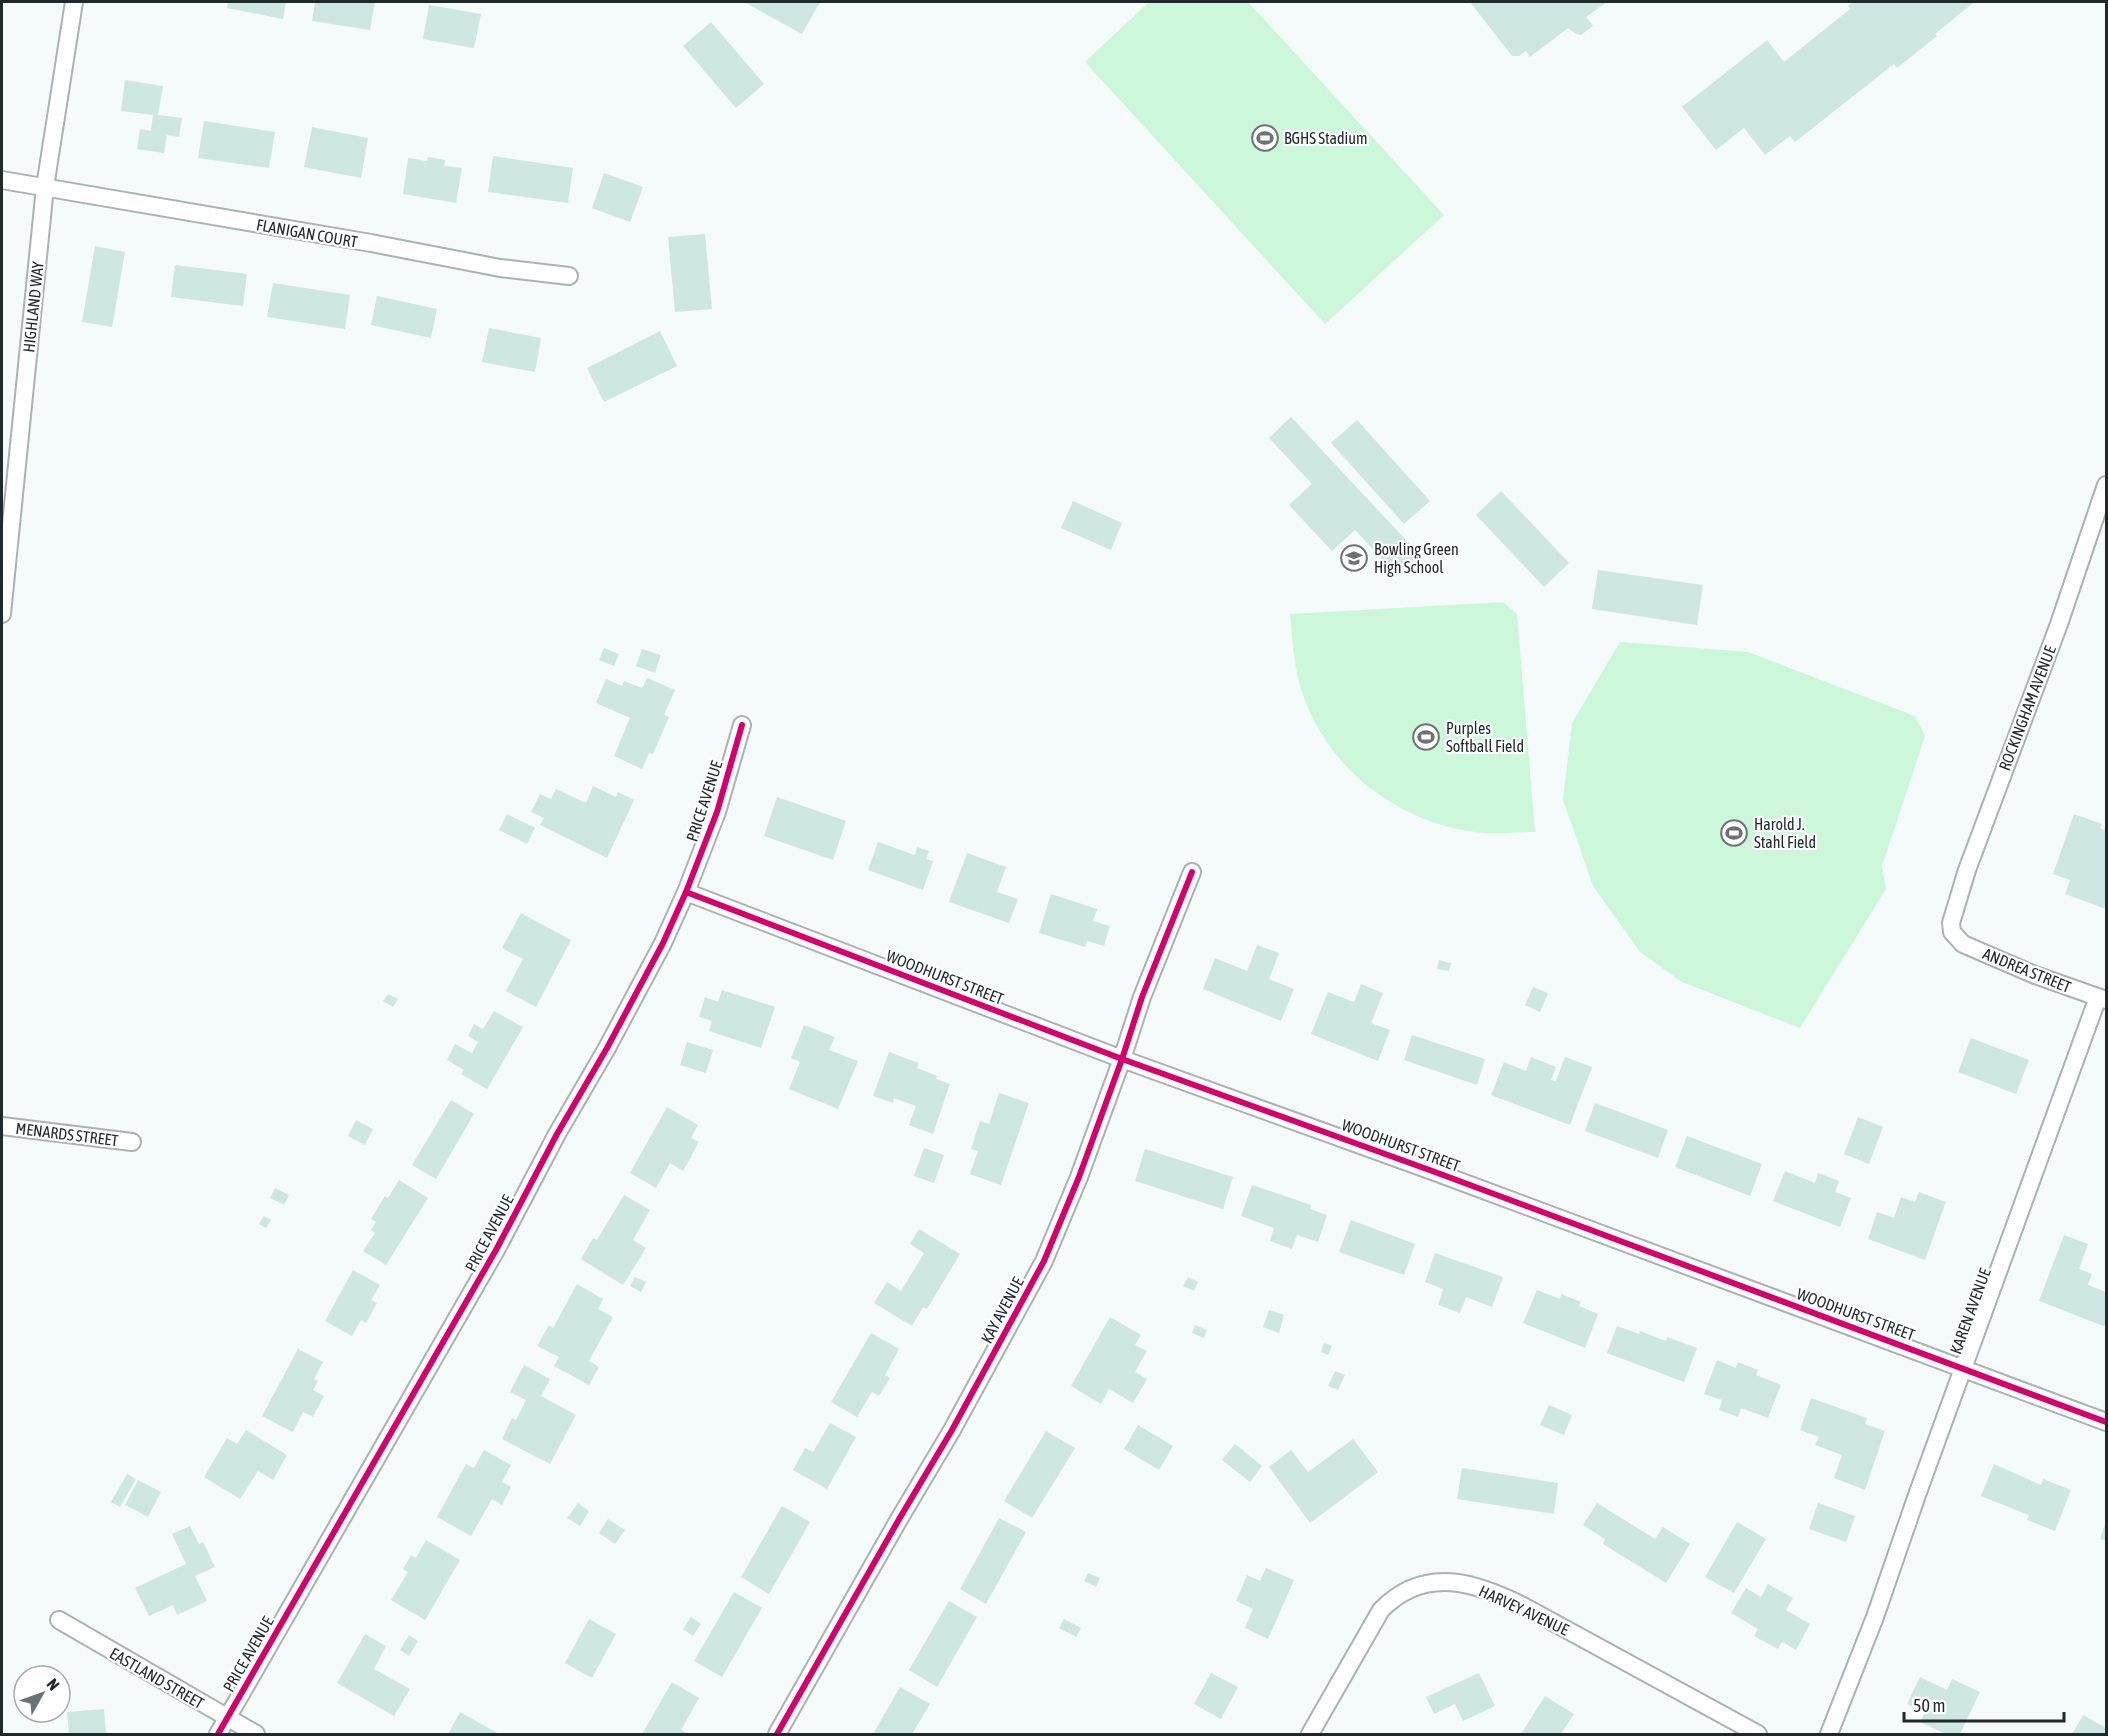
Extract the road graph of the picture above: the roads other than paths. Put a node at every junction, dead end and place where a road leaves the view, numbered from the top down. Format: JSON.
{"nodes":[{"id":1,"x":74,"y":2,"type":"edge"},
{"id":2,"x":2,"y":180,"type":"edge"},
{"id":3,"x":45,"y":187,"type":"junction"},
{"id":4,"x":569,"y":276,"type":"dead end"},
{"id":5,"x":2106,"y":485,"type":"edge"},
{"id":6,"x":2,"y":614,"type":"edge"},
{"id":7,"x":742,"y":725,"type":"dead end"},
{"id":8,"x":1192,"y":872,"type":"dead end"},
{"id":9,"x":686,"y":892,"type":"junction"},
{"id":10,"x":1952,"y":932,"type":"joint"},
{"id":11,"x":2102,"y":999,"type":"edge"},
{"id":12,"x":1122,"y":1059,"type":"junction"},
{"id":13,"x":2,"y":1126,"type":"edge"},
{"id":14,"x":132,"y":1142,"type":"dead end"},
{"id":15,"x":1964,"y":1368,"type":"junction"},
{"id":16,"x":2106,"y":1422,"type":"edge"},
{"id":17,"x":59,"y":1620,"type":"dead end"},
{"id":18,"x":228,"y":1718,"type":"junction"},
{"id":19,"x":218,"y":1734,"type":"edge"},
{"id":20,"x":256,"y":1734,"type":"edge"},
{"id":21,"x":777,"y":1734,"type":"edge"},
{"id":22,"x":1310,"y":1734,"type":"edge"},
{"id":23,"x":1758,"y":1734,"type":"edge"},
{"id":24,"x":1829,"y":1734,"type":"edge"}],
"edges":[{"from":1,"to":3,"type":"street","name":"HIGHLAND WAY"},
{"from":2,"to":3,"type":"street","name":"FLANIGAN COURT"},
{"from":3,"to":4,"type":"street","name":"FLANIGAN COURT"},
{"from":3,"to":6,"type":"street","name":"HIGHLAND WAY"},
{"from":5,"to":10,"type":"street","name":"ROCKINGHAM AVENUE"},
{"from":7,"to":9,"type":"street","name":"PRICE AVENUE"},
{"from":8,"to":12,"type":"street","name":"KAY AVENUE"},
{"from":9,"to":12,"type":"street","name":"WOODHURST STREET"},
{"from":9,"to":18,"type":"street","name":"PRICE AVENUE"},
{"from":10,"to":11,"type":"street","name":"ANDREA STREET"},
{"from":11,"to":15,"type":"street","name":"KAREN AVENUE"},
{"from":12,"to":15,"type":"street","name":"WOODHURST STREET"},
{"from":12,"to":21,"type":"street","name":"KAY AVENUE"},
{"from":13,"to":14,"type":"street","name":"MENARDS STREET"},
{"from":15,"to":16,"type":"street","name":"WOODHURST STREET"},
{"from":15,"to":24,"type":"street","name":"KAREN AVENUE"},
{"from":17,"to":18,"type":"street","name":"EASTLAND STREET"},
{"from":18,"to":19,"type":"street","name":"PRICE AVENUE"},
{"from":18,"to":20,"type":"street","name":"EASTLAND STREET"},
{"from":22,"to":23,"type":"street","name":"HARVEY AVENUE"}]}
